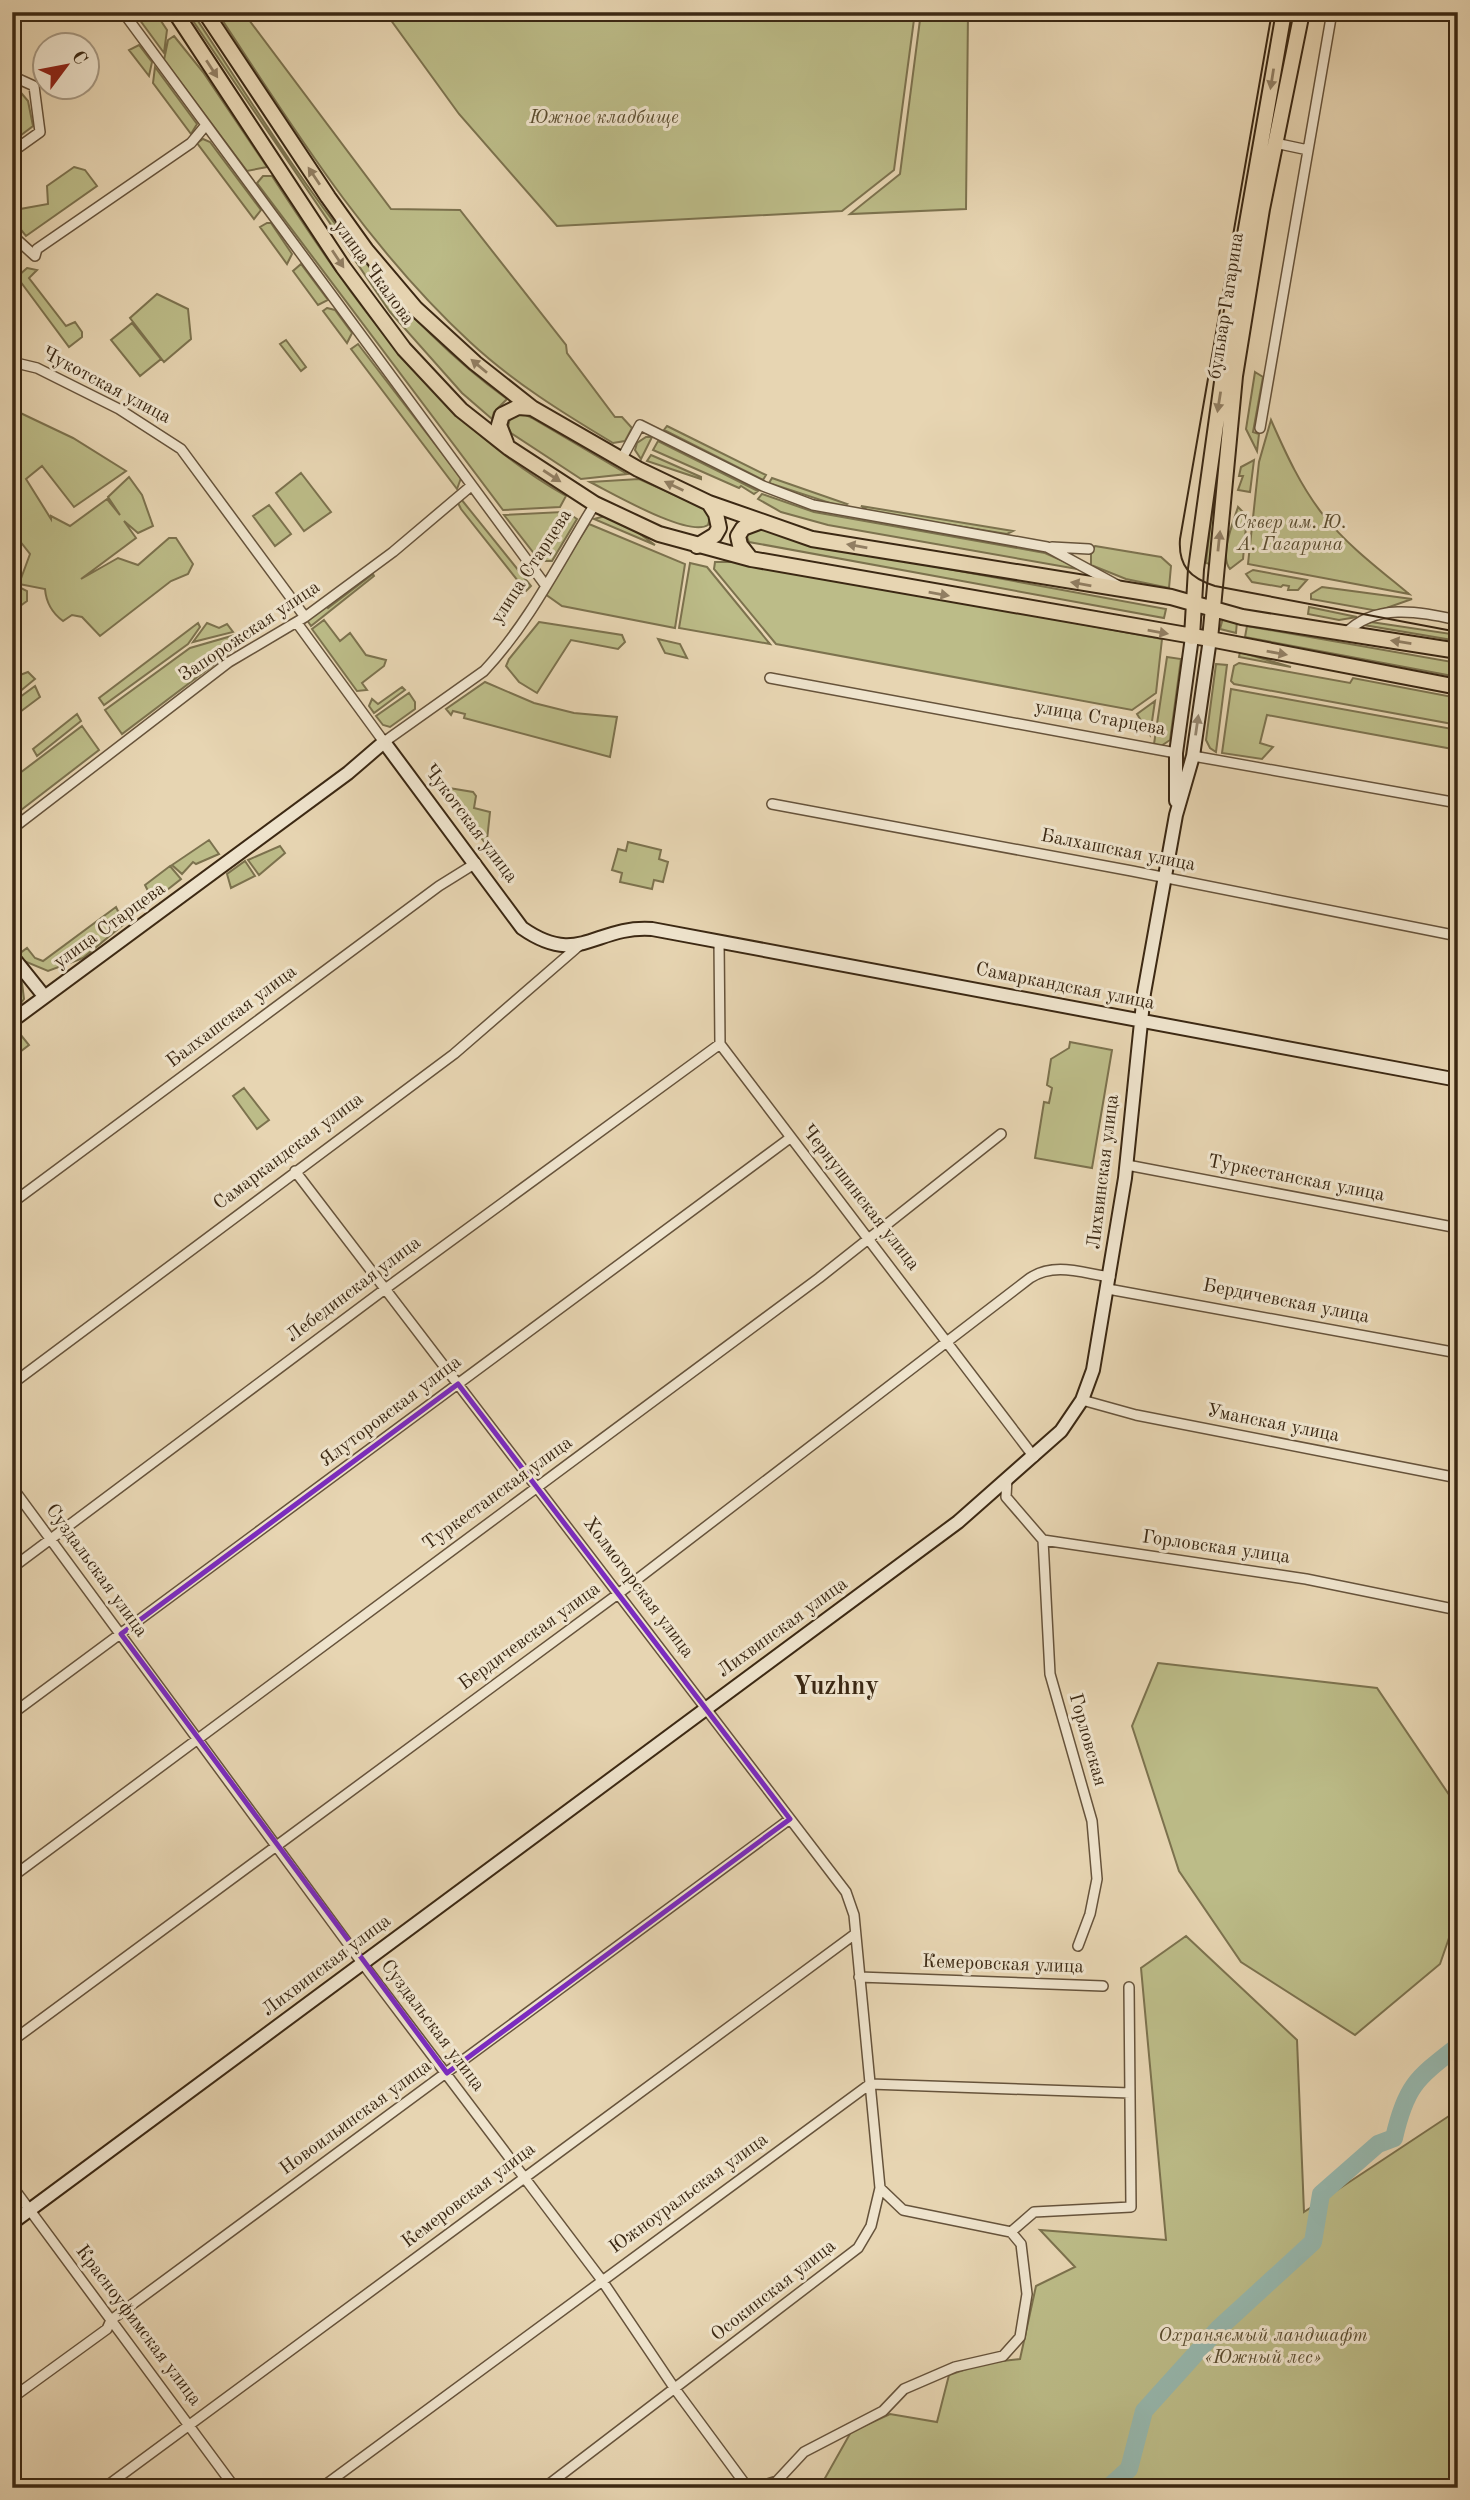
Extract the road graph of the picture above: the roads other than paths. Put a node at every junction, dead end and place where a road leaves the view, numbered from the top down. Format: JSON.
{"nodes":[{"id":1,"x":123,"y":12,"type":"edge"},
{"id":2,"x":175,"y":12,"type":"edge"},
{"id":3,"x":205,"y":12,"type":"edge"},
{"id":4,"x":1284,"y":12,"type":"edge"},
{"id":5,"x":1302,"y":12,"type":"edge"},
{"id":6,"x":1332,"y":12,"type":"edge"},
{"id":7,"x":12,"y":76,"type":"edge"},
{"id":8,"x":206,"y":125,"type":"junction"},
{"id":9,"x":1275,"y":143,"type":"junction"},
{"id":10,"x":1308,"y":150,"type":"junction"},
{"id":11,"x":12,"y":152,"type":"edge"},
{"id":12,"x":12,"y":236,"type":"edge"},
{"id":13,"x":1241,"y":298,"type":"junction"},
{"id":14,"x":12,"y":362,"type":"edge"},
{"id":15,"x":532,"y":408,"type":"junction"},
{"id":16,"x":1260,"y":428,"type":"dead end"},
{"id":17,"x":509,"y":448,"type":"junction"},
{"id":18,"x":621,"y":460,"type":"junction"},
{"id":19,"x":471,"y":486,"type":"junction"},
{"id":20,"x":709,"y":503,"type":"junction"},
{"id":21,"x":596,"y":504,"type":"junction"},
{"id":22,"x":759,"y":522,"type":"junction"},
{"id":23,"x":697,"y":546,"type":"junction"},
{"id":24,"x":1047,"y":547,"type":"junction"},
{"id":25,"x":1089,"y":549,"type":"dead end"},
{"id":26,"x":751,"y":559,"type":"junction"},
{"id":27,"x":1196,"y":569,"type":"junction"},
{"id":28,"x":547,"y":586,"type":"junction"},
{"id":29,"x":1131,"y":592,"type":"junction"},
{"id":30,"x":1171,"y":597,"type":"junction"},
{"id":31,"x":1196,"y":607,"type":"junction"},
{"id":32,"x":1213,"y":609,"type":"junction"},
{"id":33,"x":301,"y":620,"type":"junction"},
{"id":34,"x":1458,"y":620,"type":"edge"},
{"id":35,"x":1345,"y":634,"type":"junction"},
{"id":36,"x":1192,"y":637,"type":"junction"},
{"id":37,"x":1210,"y":639,"type":"junction"},
{"id":38,"x":1458,"y":651,"type":"edge"},
{"id":39,"x":770,"y":678,"type":"dead end"},
{"id":40,"x":1458,"y":687,"type":"edge"},
{"id":41,"x":384,"y":742,"type":"junction"},
{"id":42,"x":1176,"y":753,"type":"junction"},
{"id":43,"x":1193,"y":756,"type":"junction"},
{"id":44,"x":1458,"y":803,"type":"edge"},
{"id":45,"x":772,"y":804,"type":"dead end"},
{"id":46,"x":1176,"y":815,"type":"junction"},
{"id":47,"x":12,"y":829,"type":"edge"},
{"id":48,"x":476,"y":863,"type":"junction"},
{"id":49,"x":1166,"y":880,"type":"junction"},
{"id":50,"x":665,"y":931,"type":"joint"},
{"id":51,"x":1458,"y":936,"type":"edge"},
{"id":52,"x":719,"y":941,"type":"junction"},
{"id":53,"x":582,"y":944,"type":"junction"},
{"id":54,"x":12,"y":956,"type":"edge"},
{"id":55,"x":44,"y":996,"type":"junction"},
{"id":56,"x":12,"y":1021,"type":"edge"},
{"id":57,"x":1141,"y":1021,"type":"junction"},
{"id":58,"x":720,"y":1044,"type":"junction"},
{"id":59,"x":1458,"y":1080,"type":"edge"},
{"id":60,"x":1001,"y":1134,"type":"dead end"},
{"id":61,"x":790,"y":1138,"type":"junction"},
{"id":62,"x":1126,"y":1165,"type":"junction"},
{"id":63,"x":295,"y":1171,"type":"junction"},
{"id":64,"x":12,"y":1203,"type":"edge"},
{"id":65,"x":1458,"y":1228,"type":"edge"},
{"id":66,"x":869,"y":1237,"type":"junction"},
{"id":67,"x":1109,"y":1283,"type":"junction"},
{"id":68,"x":385,"y":1289,"type":"junction"},
{"id":69,"x":949,"y":1342,"type":"junction"},
{"id":70,"x":1458,"y":1353,"type":"edge"},
{"id":71,"x":12,"y":1384,"type":"edge"},
{"id":72,"x":458,"y":1384,"type":"junction"},
{"id":73,"x":1082,"y":1401,"type":"junction"},
{"id":74,"x":1034,"y":1457,"type":"junction"},
{"id":75,"x":1007,"y":1478,"type":"junction"},
{"id":76,"x":1458,"y":1478,"type":"edge"},
{"id":77,"x":12,"y":1487,"type":"edge"},
{"id":78,"x":538,"y":1488,"type":"junction"},
{"id":79,"x":51,"y":1539,"type":"junction"},
{"id":80,"x":1043,"y":1540,"type":"junction"},
{"id":81,"x":12,"y":1568,"type":"edge"},
{"id":82,"x":618,"y":1594,"type":"junction"},
{"id":83,"x":1458,"y":1610,"type":"edge"},
{"id":84,"x":121,"y":1634,"type":"junction"},
{"id":85,"x":706,"y":1709,"type":"junction"},
{"id":86,"x":12,"y":1714,"type":"edge"},
{"id":87,"x":198,"y":1738,"type":"junction"},
{"id":88,"x":790,"y":1819,"type":"junction"},
{"id":89,"x":276,"y":1846,"type":"junction"},
{"id":90,"x":12,"y":1877,"type":"edge"},
{"id":91,"x":855,"y":1934,"type":"junction"},
{"id":92,"x":1078,"y":1946,"type":"dead end"},
{"id":93,"x":363,"y":1964,"type":"junction"},
{"id":94,"x":859,"y":1977,"type":"junction"},
{"id":95,"x":1103,"y":1986,"type":"dead end"},
{"id":96,"x":1129,"y":1987,"type":"dead end"},
{"id":97,"x":12,"y":2040,"type":"edge"},
{"id":98,"x":447,"y":2073,"type":"junction"},
{"id":99,"x":870,"y":2084,"type":"junction"},
{"id":100,"x":1130,"y":2093,"type":"junction"},
{"id":101,"x":524,"y":2177,"type":"junction"},
{"id":102,"x":12,"y":2186,"type":"edge"},
{"id":103,"x":880,"y":2188,"type":"junction"},
{"id":104,"x":30,"y":2210,"type":"junction"},
{"id":105,"x":12,"y":2223,"type":"edge"},
{"id":106,"x":1011,"y":2232,"type":"junction"},
{"id":107,"x":601,"y":2279,"type":"junction"},
{"id":108,"x":111,"y":2320,"type":"junction"},
{"id":109,"x":676,"y":2389,"type":"junction"},
{"id":110,"x":12,"y":2398,"type":"edge"},
{"id":111,"x":189,"y":2425,"type":"junction"},
{"id":112,"x":104,"y":2488,"type":"edge"},
{"id":113,"x":235,"y":2488,"type":"edge"},
{"id":114,"x":321,"y":2488,"type":"edge"},
{"id":115,"x":544,"y":2488,"type":"edge"},
{"id":116,"x":747,"y":2488,"type":"edge"},
{"id":117,"x":755,"y":2488,"type":"edge"}],
"edges":[{"from":1,"to":8,"type":"street"},
{"from":2,"to":17,"type":"main road","name":"улица Чкалова","one_way":true},
{"from":15,"to":3,"type":"main road","name":"улица Чкалова","one_way":true},
{"from":4,"to":13,"type":"main road","name":"бульвар Гагарина","one_way":true},
{"from":5,"to":9,"type":"main road","name":"бульвар Гагарина"},
{"from":6,"to":10,"type":"street"},
{"from":7,"to":11,"type":"street"},
{"from":8,"to":12,"type":"street"},
{"from":8,"to":19,"type":"street"},
{"from":9,"to":10,"type":"street"},
{"from":9,"to":13,"type":"main road","name":"бульвар Гагарина"},
{"from":10,"to":16,"type":"street"},
{"from":13,"to":27,"type":"main road","name":"бульвар Гагарина","one_way":true},
{"from":32,"to":13,"type":"main road","name":"бульвар Гагарина","one_way":true},
{"from":14,"to":33,"type":"street","name":"Чукотская улица"},
{"from":15,"to":17,"type":"main road"},
{"from":15,"to":18,"type":"main road","name":"улица Чкалова"},
{"from":17,"to":21,"type":"main road","name":"улица Чкалова","one_way":true},
{"from":20,"to":18,"type":"main road","one_way":true},
{"from":18,"to":24,"type":"street"},
{"from":19,"to":28,"type":"street"},
{"from":19,"to":33,"type":"street","name":"Запорожская улица"},
{"from":20,"to":22,"type":"main road"},
{"from":20,"to":23,"type":"main road"},
{"from":21,"to":23,"type":"main road","name":"улица Старцева"},
{"from":21,"to":28,"type":"street","name":"улица Старцева"},
{"from":22,"to":26,"type":"main road"},
{"from":29,"to":22,"type":"main road","one_way":true},
{"from":23,"to":26,"type":"main road","name":"улица Старцева"},
{"from":24,"to":25,"type":"street"},
{"from":24,"to":29,"type":"street"},
{"from":26,"to":36,"type":"main road","name":"улица Старцева","one_way":true},
{"from":27,"to":30,"type":"main road"},
{"from":27,"to":31,"type":"main road","name":"бульвар Гагарина"},
{"from":28,"to":41,"type":"street","name":"улица Старцева"},
{"from":29,"to":30,"type":"main road"},
{"from":30,"to":31,"type":"main road"},
{"from":31,"to":32,"type":"main road"},
{"from":31,"to":36,"type":"main road","name":"бульвар Гагарина"},
{"from":32,"to":35,"type":"main road"},
{"from":32,"to":37,"type":"main road","name":"бульвар Гагарина"},
{"from":33,"to":41,"type":"street","name":"Чукотская улица"},
{"from":33,"to":47,"type":"street","name":"Запорожская улица"},
{"from":34,"to":35,"type":"street"},
{"from":38,"to":35,"type":"main road","one_way":true},
{"from":36,"to":37,"type":"main road","name":"улица Старцева"},
{"from":36,"to":42,"type":"main road"},
{"from":37,"to":40,"type":"main road","one_way":true},
{"from":43,"to":37,"type":"main road","one_way":true},
{"from":39,"to":42,"type":"street","name":"улица Старцева"},
{"from":41,"to":48,"type":"main road","name":"Чукотская улица"},
{"from":41,"to":55,"type":"main road","name":"улица Старцева"},
{"from":42,"to":46,"type":"main road"},
{"from":43,"to":44,"type":"street"},
{"from":43,"to":46,"type":"main road"},
{"from":45,"to":49,"type":"street","name":"Балхашская улица"},
{"from":46,"to":49,"type":"main road","name":"Лихвинская улица"},
{"from":48,"to":53,"type":"main road","name":"Чукотская улица"},
{"from":48,"to":64,"type":"street","name":"Балхашская улица"},
{"from":49,"to":51,"type":"street","name":"Балхашская улица"},
{"from":49,"to":57,"type":"main road","name":"Лихвинская улица"},
{"from":50,"to":52,"type":"main road","name":"Самаркандская улица"},
{"from":50,"to":53,"type":"main road","name":"Чукотская улица"},
{"from":52,"to":57,"type":"main road","name":"Самаркандская улица"},
{"from":52,"to":58,"type":"street"},
{"from":53,"to":63,"type":"street","name":"Самаркандская улица"},
{"from":54,"to":55,"type":"main road"},
{"from":55,"to":56,"type":"main road","name":"улица Старцева"},
{"from":57,"to":59,"type":"main road","name":"Самаркандская улица"},
{"from":57,"to":62,"type":"main road","name":"Лихвинская улица"},
{"from":58,"to":61,"type":"street","name":"Чернушинская улица"},
{"from":58,"to":68,"type":"street","name":"Лебединская улица"},
{"from":60,"to":66,"type":"street","name":"Туркестанская улица"},
{"from":61,"to":66,"type":"street","name":"Чернушинская улица"},
{"from":61,"to":72,"type":"street","name":"Ялуторовская улица"},
{"from":62,"to":65,"type":"street","name":"Туркестанская улица"},
{"from":62,"to":67,"type":"main road","name":"Лихвинская улица"},
{"from":63,"to":68,"type":"street","name":"Холмогорская улица"},
{"from":63,"to":71,"type":"street","name":"Самаркандская улица"},
{"from":66,"to":69,"type":"street","name":"Чернушинская улица"},
{"from":66,"to":78,"type":"street","name":"Туркестанская улица"},
{"from":67,"to":69,"type":"street","name":"Бердичевская улица"},
{"from":67,"to":70,"type":"street","name":"Бердичевская улица"},
{"from":67,"to":73,"type":"main road","name":"Лихвинская улица"},
{"from":68,"to":72,"type":"street","name":"Холмогорская улица"},
{"from":68,"to":79,"type":"street","name":"Лебединская улица"},
{"from":69,"to":74,"type":"street","name":"Чернушинская улица"},
{"from":69,"to":82,"type":"street","name":"Бердичевская улица"},
{"from":72,"to":78,"type":"street","name":"Холмогорская улица"},
{"from":72,"to":84,"type":"street","name":"Ялуторовская улица"},
{"from":73,"to":74,"type":"main road","name":"Лихвинская улица"},
{"from":73,"to":76,"type":"street","name":"Уманская улица"},
{"from":74,"to":75,"type":"main road","name":"Лихвинская улица"},
{"from":75,"to":80,"type":"street"},
{"from":75,"to":85,"type":"main road","name":"Лихвинская улица"},
{"from":77,"to":79,"type":"street","name":"Суздальская улица"},
{"from":78,"to":82,"type":"street","name":"Холмогорская улица"},
{"from":78,"to":87,"type":"street","name":"Туркестанская улица"},
{"from":79,"to":81,"type":"street","name":"Лебединская улица"},
{"from":79,"to":84,"type":"street","name":"Суздальская улица"},
{"from":80,"to":83,"type":"street","name":"Горловская улица"},
{"from":80,"to":92,"type":"street","name":"Горловская"},
{"from":82,"to":85,"type":"street","name":"Холмогорская улица"},
{"from":82,"to":89,"type":"street","name":"Бердичевская улица"},
{"from":84,"to":86,"type":"street","name":"Ялуторовская улица"},
{"from":84,"to":87,"type":"street","name":"Суздальская улица"},
{"from":85,"to":88,"type":"street","name":"Холмогорская улица"},
{"from":85,"to":93,"type":"main road","name":"Лихвинская улица"},
{"from":87,"to":89,"type":"street","name":"Суздальская улица"},
{"from":87,"to":90,"type":"street","name":"Туркестанская улица"},
{"from":88,"to":91,"type":"street","name":"Холмогорская улица"},
{"from":88,"to":98,"type":"street","name":"Новоильинская улица"},
{"from":89,"to":93,"type":"street","name":"Суздальская улица"},
{"from":89,"to":97,"type":"street","name":"Бердичевская улица"},
{"from":91,"to":94,"type":"street","name":"Холмогорская улица"},
{"from":91,"to":101,"type":"street","name":"Кемеровская улица"},
{"from":93,"to":98,"type":"street","name":"Суздальская улица"},
{"from":93,"to":104,"type":"main road","name":"Лихвинская улица"},
{"from":94,"to":95,"type":"street","name":"Кемеровская улица"},
{"from":94,"to":99,"type":"street","name":"Холмогорская улица"},
{"from":96,"to":100,"type":"street"},
{"from":98,"to":101,"type":"street","name":"Суздальская улица"},
{"from":98,"to":108,"type":"street","name":"Новоильинская улица"},
{"from":99,"to":100,"type":"street"},
{"from":99,"to":103,"type":"street","name":"Холмогорская улица"},
{"from":99,"to":107,"type":"street","name":"Южноуральская улица"},
{"from":100,"to":106,"type":"street"},
{"from":101,"to":107,"type":"street","name":"Суздальская улица"},
{"from":101,"to":111,"type":"street","name":"Кемеровская улица"},
{"from":102,"to":104,"type":"street","name":"Красноуфимская улица"},
{"from":103,"to":106,"type":"street"},
{"from":103,"to":109,"type":"street","name":"Осокинская улица"},
{"from":104,"to":105,"type":"main road","name":"Лихвинская улица"},
{"from":104,"to":108,"type":"street","name":"Красноуфимская улица"},
{"from":106,"to":117,"type":"street"},
{"from":107,"to":109,"type":"street","name":"Суздальская улица"},
{"from":107,"to":114,"type":"street","name":"Южноуральская улица"},
{"from":108,"to":110,"type":"street","name":"Новоильинская улица"},
{"from":108,"to":111,"type":"street","name":"Красноуфимская улица"},
{"from":109,"to":115,"type":"street","name":"Осокинская улица"},
{"from":109,"to":116,"type":"street","name":"Суздальская улица"},
{"from":111,"to":112,"type":"street","name":"Кемеровская улица"},
{"from":111,"to":113,"type":"street","name":"Красноуфимская улица"}]}
